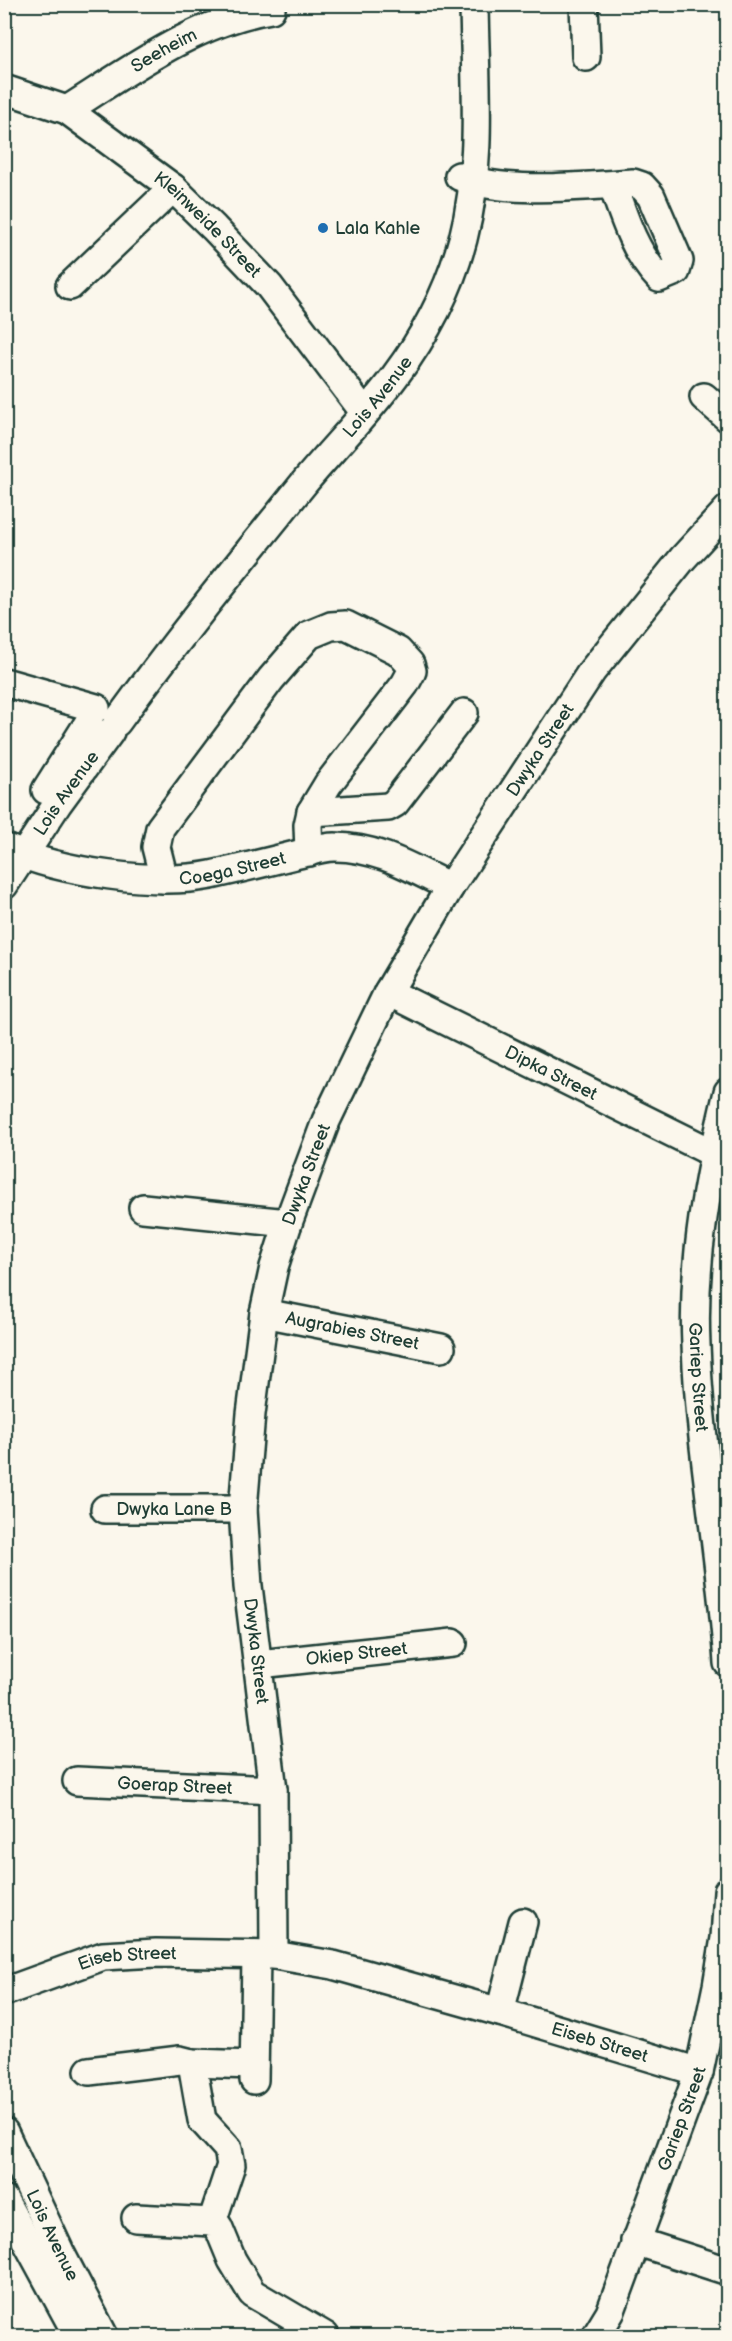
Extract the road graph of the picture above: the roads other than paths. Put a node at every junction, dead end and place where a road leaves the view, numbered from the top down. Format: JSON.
{"nodes":[{"id":1,"x":461,"y":4,"type":"edge"},
{"id":2,"x":474,"y":4,"type":"edge"},
{"id":3,"x":584,"y":4,"type":"edge"},
{"id":4,"x":271,"y":9,"type":"dead end"},
{"id":5,"x":586,"y":57,"type":"dead end"},
{"id":6,"x":4,"y":89,"type":"edge"},
{"id":7,"x":67,"y":110,"type":"junction"},
{"id":8,"x":466,"y":179,"type":"junction"},
{"id":9,"x":613,"y":186,"type":"dead end"},
{"id":10,"x":173,"y":188,"type":"junction"},
{"id":11,"x":70,"y":286,"type":"dead end"},
{"id":12,"x":704,"y":397,"type":"dead end"},
{"id":13,"x":360,"y":405,"type":"junction"},
{"id":14,"x":728,"y":418,"type":"edge"},
{"id":15,"x":728,"y":509,"type":"edge"},
{"id":16,"x":4,"y":682,"type":"edge"},
{"id":17,"x":464,"y":713,"type":"dead end"},
{"id":18,"x":101,"y":718,"type":"junction"},
{"id":19,"x":311,"y":812,"type":"junction"},
{"id":20,"x":309,"y":852,"type":"junction"},
{"id":21,"x":13,"y":854,"type":"edge"},
{"id":22,"x":164,"y":879,"type":"junction"},
{"id":23,"x":4,"y":885,"type":"edge"},
{"id":24,"x":450,"y":887,"type":"junction"},
{"id":25,"x":388,"y":992,"type":"junction"},
{"id":26,"x":728,"y":1092,"type":"edge"},
{"id":27,"x":713,"y":1153,"type":"junction"},
{"id":28,"x":143,"y":1208,"type":"dead end"},
{"id":29,"x":288,"y":1223,"type":"junction"},
{"id":30,"x":264,"y":1313,"type":"junction"},
{"id":31,"x":441,"y":1348,"type":"dead end"},
{"id":32,"x":105,"y":1509,"type":"dead end"},
{"id":33,"x":243,"y":1509,"type":"junction"},
{"id":34,"x":453,"y":1643,"type":"dead end"},
{"id":35,"x":728,"y":1663,"type":"edge"},
{"id":36,"x":259,"y":1664,"type":"junction"},
{"id":37,"x":77,"y":1782,"type":"dead end"},
{"id":38,"x":273,"y":1790,"type":"junction"},
{"id":39,"x":728,"y":1891,"type":"edge"},
{"id":40,"x":523,"y":1922,"type":"dead end"},
{"id":41,"x":265,"y":1955,"type":"junction"},
{"id":42,"x":4,"y":1992,"type":"edge"},
{"id":43,"x":500,"y":2012,"type":"junction"},
{"id":44,"x":192,"y":2062,"type":"junction"},
{"id":45,"x":89,"y":2071,"type":"dead end"},
{"id":46,"x":699,"y":2072,"type":"junction"},
{"id":47,"x":4,"y":2132,"type":"edge"},
{"id":48,"x":34,"y":2196,"type":"junction"},
{"id":49,"x":6,"y":2206,"type":"edge"},
{"id":50,"x":136,"y":2218,"type":"dead end"},
{"id":51,"x":212,"y":2222,"type":"junction"},
{"id":52,"x":635,"y":2241,"type":"junction"},
{"id":53,"x":728,"y":2271,"type":"edge"},
{"id":54,"x":78,"y":2337,"type":"edge"},
{"id":55,"x":104,"y":2337,"type":"edge"},
{"id":56,"x":325,"y":2337,"type":"edge"},
{"id":57,"x":596,"y":2337,"type":"edge"}],
"edges":[{"from":1,"to":8,"type":"street","name":"Lois Avenue"},
{"from":2,"to":8,"type":"street","name":"Lois Avenue"},
{"from":3,"to":5,"type":"street"},
{"from":4,"to":7,"type":"street","name":"Seeheim"},
{"from":6,"to":7,"type":"street","name":"Kleinweide Street"},
{"from":7,"to":10,"type":"street","name":"Kleinweide Street"},
{"from":8,"to":9,"type":"street"},
{"from":8,"to":13,"type":"street","name":"Lois Avenue"},
{"from":10,"to":11,"type":"street"},
{"from":10,"to":13,"type":"street","name":"Kleinweide Street"},
{"from":12,"to":14,"type":"street"},
{"from":13,"to":18,"type":"street","name":"Lois Avenue"},
{"from":15,"to":24,"type":"street","name":"Dwyka Street"},
{"from":16,"to":18,"type":"street"},
{"from":17,"to":19,"type":"street"},
{"from":18,"to":21,"type":"street","name":"Lois Avenue"},
{"from":19,"to":20,"type":"street"},
{"from":19,"to":22,"type":"street"},
{"from":20,"to":22,"type":"street","name":"Coega Street"},
{"from":20,"to":24,"type":"street","name":"Coega Street"},
{"from":21,"to":22,"type":"street","name":"Coega Street"},
{"from":21,"to":23,"type":"street","name":"Lois Avenue"},
{"from":24,"to":25,"type":"street","name":"Dwyka Street"},
{"from":25,"to":27,"type":"street","name":"Dipka Street"},
{"from":25,"to":29,"type":"street","name":"Dwyka Street"},
{"from":26,"to":27,"type":"street","name":"Gariep Street"},
{"from":27,"to":35,"type":"street","name":"Gariep Street"},
{"from":28,"to":29,"type":"street"},
{"from":29,"to":30,"type":"street","name":"Dwyka Street"},
{"from":30,"to":31,"type":"street","name":"Augrabies Street"},
{"from":30,"to":33,"type":"street","name":"Dwyka Street"},
{"from":32,"to":33,"type":"street","name":"Dwyka Lane B"},
{"from":33,"to":36,"type":"street","name":"Dwyka Street"},
{"from":34,"to":36,"type":"street","name":"Okiep Street"},
{"from":36,"to":38,"type":"street","name":"Dwyka Street"},
{"from":37,"to":38,"type":"street","name":"Goerap Street"},
{"from":38,"to":41,"type":"street","name":"Dwyka Street"},
{"from":39,"to":46,"type":"street","name":"Gariep Street"},
{"from":40,"to":43,"type":"street"},
{"from":41,"to":42,"type":"street","name":"Eiseb Street"},
{"from":41,"to":43,"type":"street","name":"Eiseb Street"},
{"from":41,"to":44,"type":"street"},
{"from":43,"to":46,"type":"street","name":"Eiseb Street"},
{"from":44,"to":45,"type":"street"},
{"from":44,"to":51,"type":"street"},
{"from":46,"to":52,"type":"street","name":"Gariep Street"},
{"from":47,"to":48,"type":"street","name":"Lois Avenue"},
{"from":48,"to":49,"type":"street"},
{"from":48,"to":55,"type":"street","name":"Lois Avenue"},
{"from":49,"to":54,"type":"street","name":"Lois Avenue"},
{"from":50,"to":51,"type":"street"},
{"from":51,"to":56,"type":"street"},
{"from":52,"to":53,"type":"street"},
{"from":52,"to":57,"type":"street","name":"Gariep Street"}]}
